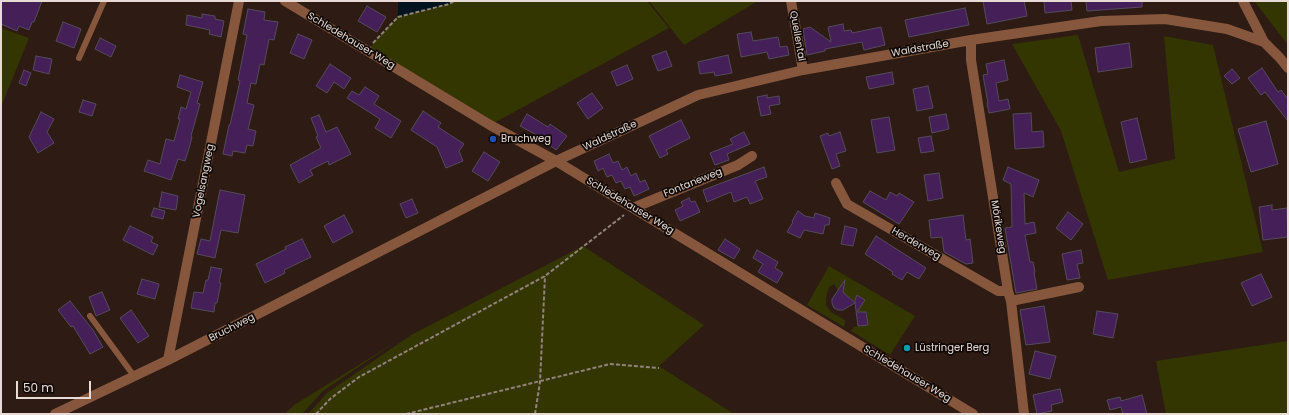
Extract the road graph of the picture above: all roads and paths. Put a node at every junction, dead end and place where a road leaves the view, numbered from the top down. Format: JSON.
{"nodes":[{"id":1,"x":104,"y":1,"type":"edge"},
{"id":2,"x":239,"y":1,"type":"edge"},
{"id":3,"x":285,"y":1,"type":"edge"},
{"id":4,"x":454,"y":1,"type":"edge"},
{"id":5,"x":791,"y":1,"type":"edge"},
{"id":6,"x":1243,"y":1,"type":"edge"},
{"id":7,"x":971,"y":40,"type":"junction"},
{"id":8,"x":1264,"y":42,"type":"junction"},
{"id":9,"x":367,"y":50,"type":"junction"},
{"id":10,"x":79,"y":58,"type":"dead end"},
{"id":11,"x":1288,"y":68,"type":"edge"},
{"id":12,"x":803,"y":70,"type":"junction"},
{"id":13,"x":752,"y":156,"type":"dead end"},
{"id":14,"x":556,"y":161,"type":"junction"},
{"id":15,"x":836,"y":182,"type":"dead end"},
{"id":16,"x":633,"y":208,"type":"junction"},
{"id":17,"x":544,"y":276,"type":"junction"},
{"id":18,"x":1079,"y":287,"type":"dead end"},
{"id":19,"x":1008,"y":291,"type":"junction"},
{"id":20,"x":1011,"y":301,"type":"junction"},
{"id":21,"x":90,"y":316,"type":"dead end"},
{"id":22,"x":168,"y":360,"type":"junction"},
{"id":23,"x":659,"y":368,"type":"dead end"},
{"id":24,"x":134,"y":376,"type":"junction"},
{"id":25,"x":540,"y":382,"type":"junction"},
{"id":26,"x":55,"y":414,"type":"edge"},
{"id":27,"x":316,"y":414,"type":"edge"},
{"id":28,"x":406,"y":414,"type":"edge"},
{"id":29,"x":535,"y":414,"type":"edge"},
{"id":30,"x":973,"y":414,"type":"edge"},
{"id":31,"x":1024,"y":414,"type":"edge"}],
"edges":[{"from":1,"to":10,"type":"lane"},
{"from":2,"to":22,"type":"street","name":"Vogelsangweg"},
{"from":3,"to":9,"type":"street","name":"Schledehauser Weg"},
{"from":4,"to":9,"type":"path"},
{"from":5,"to":12,"type":"street","name":"Quellental"},
{"from":6,"to":8,"type":"street"},
{"from":7,"to":8,"type":"street","name":"Waldstraße"},
{"from":7,"to":12,"type":"street","name":"Waldstraße"},
{"from":7,"to":19,"type":"street","name":"Mörikeweg"},
{"from":8,"to":11,"type":"street","name":"Waldstraße"},
{"from":9,"to":14,"type":"street","name":"Schledehauser Weg"},
{"from":12,"to":14,"type":"street","name":"Waldstraße"},
{"from":13,"to":16,"type":"street","name":"Fontaneweg"},
{"from":14,"to":16,"type":"street","name":"Schledehauser Weg"},
{"from":14,"to":22,"type":"street","name":"Bruchweg"},
{"from":15,"to":19,"type":"street","name":"Herderweg"},
{"from":16,"to":17,"type":"path"},
{"from":16,"to":30,"type":"street","name":"Schledehauser Weg"},
{"from":17,"to":25,"type":"path"},
{"from":17,"to":27,"type":"path"},
{"from":18,"to":20,"type":"street"},
{"from":19,"to":20,"type":"street","name":"Mörikeweg"},
{"from":20,"to":31,"type":"street","name":"Mörikeweg"},
{"from":21,"to":24,"type":"lane"},
{"from":22,"to":24,"type":"street","name":"Bruchweg"},
{"from":23,"to":25,"type":"path"},
{"from":24,"to":26,"type":"street","name":"Bruchweg"},
{"from":25,"to":28,"type":"path"},
{"from":25,"to":29,"type":"path"}]}
